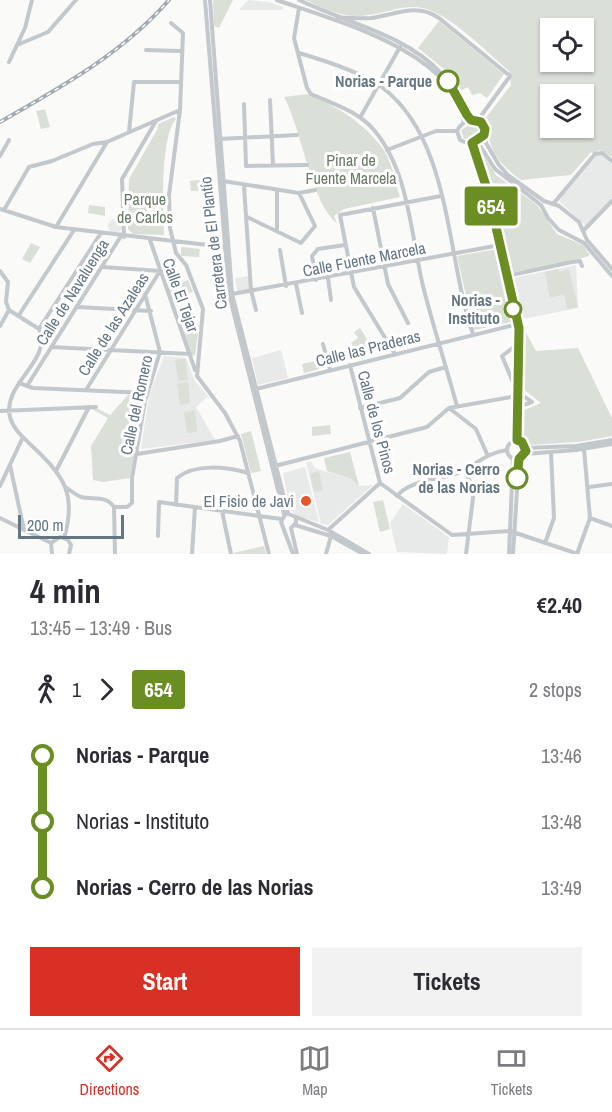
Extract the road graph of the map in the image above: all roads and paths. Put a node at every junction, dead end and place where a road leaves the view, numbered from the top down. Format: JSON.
{"nodes":[{"id":1,"x":32,"y":0,"type":"edge"},
{"id":2,"x":76,"y":0,"type":"edge"},
{"id":3,"x":205,"y":0,"type":"edge"},
{"id":4,"x":210,"y":0,"type":"edge"},
{"id":5,"x":277,"y":0,"type":"edge"},
{"id":6,"x":299,"y":0,"type":"edge"},
{"id":7,"x":299,"y":8,"type":"junction"},
{"id":8,"x":337,"y":18,"type":"junction"},
{"id":9,"x":371,"y":18,"type":"junction"},
{"id":10,"x":171,"y":23,"type":"dead end"},
{"id":11,"x":367,"y":29,"type":"junction"},
{"id":12,"x":17,"y":45,"type":"junction"},
{"id":13,"x":400,"y":47,"type":"junction"},
{"id":14,"x":146,"y":50,"type":"dead end"},
{"id":15,"x":180,"y":51,"type":"junction"},
{"id":16,"x":298,"y":52,"type":"junction"},
{"id":17,"x":9,"y":62,"type":"dead end"},
{"id":18,"x":180,"y":81,"type":"junction"},
{"id":19,"x":378,"y":85,"type":"junction"},
{"id":20,"x":270,"y":100,"type":"dead end"},
{"id":21,"x":244,"y":104,"type":"dead end"},
{"id":22,"x":180,"y":110,"type":"junction"},
{"id":23,"x":361,"y":116,"type":"junction"},
{"id":24,"x":471,"y":120,"type":"junction"},
{"id":25,"x":478,"y":120,"type":"junction"},
{"id":26,"x":156,"y":122,"type":"junction"},
{"id":27,"x":464,"y":123,"type":"junction"},
{"id":28,"x":457,"y":130,"type":"junction"},
{"id":29,"x":129,"y":132,"type":"junction"},
{"id":30,"x":297,"y":135,"type":"dead end"},
{"id":31,"x":421,"y":135,"type":"junction"},
{"id":32,"x":484,"y":135,"type":"junction"},
{"id":33,"x":272,"y":136,"type":"junction"},
{"id":34,"x":245,"y":137,"type":"junction"},
{"id":35,"x":219,"y":139,"type":"junction"},
{"id":36,"x":9,"y":140,"type":"dead end"},
{"id":37,"x":107,"y":142,"type":"junction"},
{"id":38,"x":474,"y":142,"type":"junction"},
{"id":39,"x":387,"y":150,"type":"junction"},
{"id":40,"x":0,"y":156,"type":"edge"},
{"id":41,"x":612,"y":161,"type":"edge"},
{"id":42,"x":273,"y":165,"type":"junction"},
{"id":43,"x":307,"y":165,"type":"dead end"},
{"id":44,"x":223,"y":182,"type":"junction"},
{"id":45,"x":244,"y":186,"type":"junction"},
{"id":46,"x":315,"y":190,"type":"dead end"},
{"id":47,"x":277,"y":191,"type":"junction"},
{"id":48,"x":299,"y":193,"type":"junction"},
{"id":49,"x":441,"y":196,"type":"junction"},
{"id":50,"x":612,"y":201,"type":"edge"},
{"id":51,"x":407,"y":202,"type":"junction"},
{"id":52,"x":552,"y":205,"type":"junction"},
{"id":53,"x":373,"y":208,"type":"junction"},
{"id":54,"x":2,"y":209,"type":"edge"},
{"id":55,"x":546,"y":212,"type":"junction"},
{"id":56,"x":247,"y":217,"type":"junction"},
{"id":57,"x":56,"y":227,"type":"junction"},
{"id":58,"x":74,"y":230,"type":"junction"},
{"id":59,"x":277,"y":231,"type":"junction"},
{"id":60,"x":583,"y":232,"type":"junction"},
{"id":61,"x":101,"y":233,"type":"junction"},
{"id":62,"x":123,"y":236,"type":"junction"},
{"id":63,"x":577,"y":239,"type":"junction"},
{"id":64,"x":150,"y":240,"type":"junction"},
{"id":65,"x":174,"y":243,"type":"junction"},
{"id":66,"x":345,"y":245,"type":"junction"},
{"id":67,"x":500,"y":245,"type":"junction"},
{"id":68,"x":224,"y":248,"type":"junction"},
{"id":69,"x":280,"y":250,"type":"dead end"},
{"id":70,"x":454,"y":254,"type":"junction"},
{"id":71,"x":418,"y":261,"type":"junction"},
{"id":72,"x":582,"y":266,"type":"dead end"},
{"id":73,"x":103,"y":267,"type":"junction"},
{"id":74,"x":385,"y":267,"type":"junction"},
{"id":75,"x":612,"y":269,"type":"edge"},
{"id":76,"x":160,"y":271,"type":"junction"},
{"id":77,"x":0,"y":272,"type":"edge"},
{"id":78,"x":351,"y":273,"type":"junction"},
{"id":79,"x":507,"y":276,"type":"junction"},
{"id":80,"x":612,"y":276,"type":"edge"},
{"id":81,"x":328,"y":279,"type":"junction"},
{"id":82,"x":316,"y":280,"type":"junction"},
{"id":83,"x":296,"y":284,"type":"junction"},
{"id":84,"x":286,"y":286,"type":"junction"},
{"id":85,"x":251,"y":291,"type":"junction"},
{"id":86,"x":145,"y":294,"type":"junction"},
{"id":87,"x":232,"y":294,"type":"junction"},
{"id":88,"x":331,"y":300,"type":"dead end"},
{"id":89,"x":76,"y":307,"type":"junction"},
{"id":90,"x":9,"y":310,"type":"junction"},
{"id":91,"x":135,"y":310,"type":"junction"},
{"id":92,"x":256,"y":310,"type":"dead end"},
{"id":93,"x":151,"y":311,"type":"junction"},
{"id":94,"x":302,"y":314,"type":"dead end"},
{"id":95,"x":19,"y":315,"type":"junction"},
{"id":96,"x":408,"y":323,"type":"dead end"},
{"id":97,"x":519,"y":323,"type":"junction"},
{"id":98,"x":0,"y":326,"type":"edge"},
{"id":99,"x":39,"y":329,"type":"junction"},
{"id":100,"x":473,"y":334,"type":"junction"},
{"id":101,"x":439,"y":342,"type":"junction"},
{"id":102,"x":323,"y":344,"type":"dead end"},
{"id":103,"x":518,"y":344,"type":"junction"},
{"id":104,"x":51,"y":347,"type":"junction"},
{"id":105,"x":111,"y":350,"type":"junction"},
{"id":106,"x":160,"y":352,"type":"junction"},
{"id":107,"x":394,"y":354,"type":"junction"},
{"id":108,"x":190,"y":356,"type":"junction"},
{"id":109,"x":36,"y":357,"type":"junction"},
{"id":110,"x":198,"y":357,"type":"junction"},
{"id":111,"x":43,"y":361,"type":"junction"},
{"id":112,"x":350,"y":365,"type":"junction"},
{"id":113,"x":446,"y":368,"type":"junction"},
{"id":114,"x":330,"y":370,"type":"junction"},
{"id":115,"x":197,"y":376,"type":"junction"},
{"id":116,"x":19,"y":383,"type":"junction"},
{"id":117,"x":27,"y":386,"type":"junction"},
{"id":118,"x":256,"y":389,"type":"junction"},
{"id":119,"x":86,"y":390,"type":"junction"},
{"id":120,"x":147,"y":393,"type":"junction"},
{"id":121,"x":518,"y":394,"type":"junction"},
{"id":122,"x":457,"y":406,"type":"junction"},
{"id":123,"x":89,"y":407,"type":"junction"},
{"id":124,"x":96,"y":407,"type":"dead end"},
{"id":125,"x":518,"y":407,"type":"junction"},
{"id":126,"x":360,"y":408,"type":"junction"},
{"id":127,"x":449,"y":408,"type":"junction"},
{"id":128,"x":9,"y":410,"type":"junction"},
{"id":129,"x":0,"y":411,"type":"edge"},
{"id":130,"x":238,"y":436,"type":"junction"},
{"id":131,"x":23,"y":437,"type":"junction"},
{"id":132,"x":517,"y":440,"type":"junction"},
{"id":133,"x":612,"y":442,"type":"edge"},
{"id":134,"x":369,"y":443,"type":"junction"},
{"id":135,"x":526,"y":448,"type":"junction"},
{"id":136,"x":584,"y":449,"type":"junction"},
{"id":137,"x":507,"y":450,"type":"junction"},
{"id":138,"x":551,"y":452,"type":"junction"},
{"id":139,"x":137,"y":454,"type":"junction"},
{"id":140,"x":487,"y":454,"type":"junction"},
{"id":141,"x":525,"y":454,"type":"junction"},
{"id":142,"x":513,"y":459,"type":"junction"},
{"id":143,"x":519,"y":459,"type":"junction"},
{"id":144,"x":10,"y":465,"type":"junction"},
{"id":145,"x":275,"y":466,"type":"junction"},
{"id":146,"x":464,"y":469,"type":"junction"},
{"id":147,"x":56,"y":471,"type":"junction"},
{"id":148,"x":249,"y":473,"type":"junction"},
{"id":149,"x":380,"y":483,"type":"junction"},
{"id":150,"x":612,"y":484,"type":"edge"},
{"id":151,"x":0,"y":486,"type":"edge"},
{"id":152,"x":589,"y":487,"type":"junction"},
{"id":153,"x":67,"y":488,"type":"junction"},
{"id":154,"x":79,"y":496,"type":"junction"},
{"id":155,"x":397,"y":496,"type":"junction"},
{"id":156,"x":71,"y":502,"type":"junction"},
{"id":157,"x":176,"y":504,"type":"junction"},
{"id":158,"x":114,"y":507,"type":"junction"},
{"id":159,"x":195,"y":507,"type":"junction"},
{"id":160,"x":222,"y":512,"type":"junction"},
{"id":161,"x":286,"y":513,"type":"junction"},
{"id":162,"x":261,"y":517,"type":"junction"},
{"id":163,"x":296,"y":517,"type":"junction"},
{"id":164,"x":0,"y":518,"type":"edge"},
{"id":165,"x":590,"y":518,"type":"junction"},
{"id":166,"x":281,"y":519,"type":"junction"},
{"id":167,"x":612,"y":526,"type":"edge"},
{"id":168,"x":285,"y":527,"type":"junction"},
{"id":169,"x":293,"y":527,"type":"junction"},
{"id":170,"x":24,"y":530,"type":"junction"},
{"id":171,"x":328,"y":530,"type":"junction"},
{"id":172,"x":512,"y":531,"type":"junction"},
{"id":173,"x":469,"y":535,"type":"junction"},
{"id":174,"x":158,"y":536,"type":"dead end"},
{"id":175,"x":331,"y":536,"type":"junction"},
{"id":176,"x":64,"y":537,"type":"junction"},
{"id":177,"x":51,"y":543,"type":"junction"},
{"id":178,"x":545,"y":543,"type":"junction"},
{"id":179,"x":52,"y":554,"type":"edge"},
{"id":180,"x":69,"y":554,"type":"edge"},
{"id":181,"x":115,"y":554,"type":"edge"},
{"id":182,"x":192,"y":554,"type":"edge"},
{"id":183,"x":231,"y":554,"type":"edge"},
{"id":184,"x":269,"y":554,"type":"edge"},
{"id":185,"x":294,"y":554,"type":"edge"},
{"id":186,"x":326,"y":554,"type":"edge"},
{"id":187,"x":363,"y":554,"type":"edge"},
{"id":188,"x":369,"y":554,"type":"edge"},
{"id":189,"x":466,"y":554,"type":"edge"},
{"id":190,"x":511,"y":554,"type":"edge"},
{"id":191,"x":577,"y":554,"type":"edge"}],
"edges":[{"from":1,"to":12,"type":"street"},
{"from":2,"to":12,"type":"street"},
{"from":3,"to":68,"type":"street","name":"Carretera de El Plantío"},
{"from":4,"to":35,"type":"street","name":"Carretera de El Plantío"},
{"from":5,"to":7,"type":"street"},
{"from":6,"to":8,"type":"street"},
{"from":7,"to":13,"type":"street"},
{"from":7,"to":16,"type":"street"},
{"from":8,"to":9,"type":"street"},
{"from":8,"to":11,"type":"street"},
{"from":9,"to":11,"type":"street"},
{"from":9,"to":25,"type":"street"},
{"from":10,"to":15,"type":"street"},
{"from":11,"to":24,"type":"street"},
{"from":12,"to":17,"type":"street"},
{"from":13,"to":19,"type":"street"},
{"from":13,"to":27,"type":"street"},
{"from":14,"to":15,"type":"street"},
{"from":15,"to":18,"type":"street"},
{"from":16,"to":19,"type":"street"},
{"from":16,"to":23,"type":"street"},
{"from":18,"to":22,"type":"street"},
{"from":18,"to":29,"type":"street"},
{"from":19,"to":23,"type":"street"},
{"from":19,"to":31,"type":"street"},
{"from":20,"to":33,"type":"street"},
{"from":21,"to":34,"type":"street"},
{"from":22,"to":26,"type":"street"},
{"from":22,"to":65,"type":"street"},
{"from":23,"to":39,"type":"street"},
{"from":24,"to":25,"type":"street"},
{"from":24,"to":27,"type":"street"},
{"from":25,"to":32,"type":"street"},
{"from":26,"to":29,"type":"street"},
{"from":26,"to":62,"type":"street"},
{"from":27,"to":28,"type":"street"},
{"from":28,"to":31,"type":"street"},
{"from":28,"to":38,"type":"street"},
{"from":29,"to":37,"type":"street"},
{"from":30,"to":33,"type":"street"},
{"from":31,"to":39,"type":"street"},
{"from":31,"to":49,"type":"street"},
{"from":32,"to":38,"type":"street"},
{"from":32,"to":52,"type":"street"},
{"from":33,"to":34,"type":"street"},
{"from":33,"to":42,"type":"street"},
{"from":34,"to":35,"type":"street"},
{"from":34,"to":42,"type":"street"},
{"from":35,"to":44,"type":"street","name":"Carretera de El Plantío"},
{"from":36,"to":40,"type":"street"},
{"from":37,"to":54,"type":"street"},
{"from":37,"to":57,"type":"street"},
{"from":38,"to":55,"type":"street"},
{"from":38,"to":67,"type":"street"},
{"from":39,"to":51,"type":"street"},
{"from":41,"to":52,"type":"street"},
{"from":42,"to":43,"type":"street"},
{"from":44,"to":45,"type":"street"},
{"from":44,"to":87,"type":"street","name":"Carretera de El Plantío"},
{"from":45,"to":47,"type":"street"},
{"from":45,"to":56,"type":"street"},
{"from":46,"to":48,"type":"street"},
{"from":47,"to":48,"type":"street"},
{"from":47,"to":59,"type":"street"},
{"from":48,"to":59,"type":"street"},
{"from":49,"to":51,"type":"street"},
{"from":49,"to":70,"type":"street"},
{"from":50,"to":60,"type":"street"},
{"from":51,"to":53,"type":"street"},
{"from":51,"to":71,"type":"street"},
{"from":52,"to":55,"type":"street"},
{"from":52,"to":60,"type":"street"},
{"from":53,"to":66,"type":"street"},
{"from":53,"to":74,"type":"street"},
{"from":54,"to":57,"type":"street"},
{"from":55,"to":63,"type":"street"},
{"from":56,"to":59,"type":"street"},
{"from":56,"to":85,"type":"street"},
{"from":57,"to":58,"type":"street"},
{"from":58,"to":61,"type":"street"},
{"from":58,"to":95,"type":"street"},
{"from":60,"to":63,"type":"street"},
{"from":60,"to":75,"type":"street"},
{"from":61,"to":62,"type":"street"},
{"from":61,"to":99,"type":"street"},
{"from":62,"to":64,"type":"street"},
{"from":62,"to":73,"type":"street","name":"Calle de Navaluenga"},
{"from":63,"to":80,"type":"street"},
{"from":64,"to":65,"type":"street"},
{"from":64,"to":76,"type":"street","name":"Calle El Tejar"},
{"from":65,"to":68,"type":"street"},
{"from":65,"to":110,"type":"street"},
{"from":66,"to":78,"type":"street"},
{"from":66,"to":82,"type":"street"},
{"from":67,"to":70,"type":"street","name":"Calle Fuente Marcela"},
{"from":67,"to":79,"type":"street"},
{"from":68,"to":161,"type":"street","name":"Carretera de El Plantío"},
{"from":69,"to":84,"type":"street"},
{"from":70,"to":71,"type":"street","name":"Calle Fuente Marcela"},
{"from":70,"to":100,"type":"street"},
{"from":71,"to":74,"type":"street","name":"Calle Fuente Marcela"},
{"from":71,"to":101,"type":"street"},
{"from":72,"to":79,"type":"street"},
{"from":73,"to":76,"type":"street"},
{"from":73,"to":89,"type":"street","name":"Calle de Navaluenga"},
{"from":74,"to":78,"type":"street","name":"Calle Fuente Marcela"},
{"from":74,"to":96,"type":"street"},
{"from":76,"to":86,"type":"street","name":"Calle de las Azaleas"},
{"from":76,"to":108,"type":"street","name":"Calle El Tejar"},
{"from":77,"to":90,"type":"street"},
{"from":78,"to":81,"type":"street","name":"Calle Fuente Marcela"},
{"from":78,"to":107,"type":"street"},
{"from":79,"to":97,"type":"street"},
{"from":81,"to":82,"type":"street","name":"Calle Fuente Marcela"},
{"from":81,"to":88,"type":"street"},
{"from":82,"to":83,"type":"street","name":"Calle Fuente Marcela"},
{"from":83,"to":84,"type":"street","name":"Calle Fuente Marcela"},
{"from":83,"to":94,"type":"street"},
{"from":84,"to":85,"type":"street","name":"Calle Fuente Marcela"},
{"from":85,"to":87,"type":"street","name":"Calle Fuente Marcela"},
{"from":85,"to":92,"type":"street"},
{"from":86,"to":91,"type":"street","name":"Calle de las Azaleas"},
{"from":86,"to":93,"type":"street","name":"Calle del Romero"},
{"from":87,"to":118,"type":"street","name":"Carretera de El Plantío"},
{"from":89,"to":91,"type":"street"},
{"from":89,"to":104,"type":"street","name":"Calle de Navaluenga"},
{"from":90,"to":95,"type":"street"},
{"from":90,"to":98,"type":"street"},
{"from":91,"to":93,"type":"street"},
{"from":91,"to":105,"type":"street","name":"Calle de las Azaleas"},
{"from":93,"to":106,"type":"street","name":"Calle del Romero"},
{"from":95,"to":99,"type":"street"},
{"from":97,"to":100,"type":"street","name":"Calle las Praderas"},
{"from":97,"to":103,"type":"street"},
{"from":99,"to":109,"type":"street"},
{"from":100,"to":101,"type":"street","name":"Calle las Praderas"},
{"from":101,"to":107,"type":"street","name":"Calle las Praderas"},
{"from":101,"to":113,"type":"street"},
{"from":102,"to":114,"type":"street"},
{"from":103,"to":121,"type":"street"},
{"from":103,"to":121,"type":"street"},
{"from":104,"to":105,"type":"street"},
{"from":104,"to":111,"type":"street","name":"Calle de Navaluenga"},
{"from":105,"to":106,"type":"street"},
{"from":105,"to":119,"type":"street","name":"Calle de las Azaleas"},
{"from":106,"to":108,"type":"street"},
{"from":106,"to":120,"type":"street","name":"Calle del Romero"},
{"from":107,"to":112,"type":"street","name":"Calle las Praderas"},
{"from":108,"to":110,"type":"street","name":"Calle El Tejar"},
{"from":108,"to":115,"type":"street","name":"Calle El Tejar"},
{"from":109,"to":111,"type":"street"},
{"from":109,"to":116,"type":"street"},
{"from":110,"to":115,"type":"street"},
{"from":111,"to":117,"type":"street","name":"Calle de Navaluenga"},
{"from":112,"to":114,"type":"street","name":"Calle las Praderas"},
{"from":112,"to":126,"type":"street","name":"Calle de los Pinos"},
{"from":113,"to":122,"type":"street"},
{"from":113,"to":126,"type":"street"},
{"from":114,"to":118,"type":"street","name":"Calle las Praderas"},
{"from":115,"to":130,"type":"street","name":"Calle El Tejar"},
{"from":116,"to":117,"type":"street"},
{"from":116,"to":128,"type":"street"},
{"from":117,"to":119,"type":"street"},
{"from":118,"to":145,"type":"street","name":"Carretera de El Plantío"},
{"from":119,"to":120,"type":"street"},
{"from":120,"to":139,"type":"street","name":"Calle del Romero"},
{"from":121,"to":122,"type":"street"},
{"from":121,"to":125,"type":"street"},
{"from":121,"to":125,"type":"street"},
{"from":122,"to":127,"type":"street"},
{"from":123,"to":124,"type":"street"},
{"from":123,"to":128,"type":"street"},
{"from":123,"to":147,"type":"street"},
{"from":125,"to":132,"type":"street"},
{"from":126,"to":134,"type":"street","name":"Calle de los Pinos"},
{"from":127,"to":134,"type":"street"},
{"from":127,"to":140,"type":"street"},
{"from":128,"to":129,"type":"street"},
{"from":128,"to":131,"type":"street"},
{"from":130,"to":139,"type":"street"},
{"from":130,"to":148,"type":"street","name":"Calle El Tejar"},
{"from":131,"to":144,"type":"street"},
{"from":131,"to":147,"type":"street"},
{"from":132,"to":135,"type":"street"},
{"from":132,"to":137,"type":"street"},
{"from":133,"to":135,"type":"street"},
{"from":133,"to":136,"type":"street"},
{"from":134,"to":145,"type":"street"},
{"from":134,"to":149,"type":"street","name":"Calle de los Pinos"},
{"from":135,"to":141,"type":"street"},
{"from":136,"to":138,"type":"street"},
{"from":136,"to":152,"type":"street"},
{"from":137,"to":140,"type":"street"},
{"from":137,"to":142,"type":"street"},
{"from":138,"to":141,"type":"street"},
{"from":138,"to":178,"type":"street"},
{"from":139,"to":158,"type":"street","name":"Calle del Romero"},
{"from":140,"to":146,"type":"street"},
{"from":141,"to":143,"type":"street"},
{"from":142,"to":143,"type":"street"},
{"from":142,"to":172,"type":"street"},
{"from":143,"to":172,"type":"street"},
{"from":144,"to":151,"type":"street"},
{"from":144,"to":170,"type":"street"},
{"from":145,"to":161,"type":"street","name":"Carretera de El Plantío"},
{"from":146,"to":155,"type":"street"},
{"from":146,"to":173,"type":"street"},
{"from":147,"to":153,"type":"street"},
{"from":148,"to":157,"type":"street"},
{"from":148,"to":162,"type":"street","name":"Calle El Tejar"},
{"from":149,"to":155,"type":"street","name":"Calle de los Pinos"},
{"from":149,"to":171,"type":"street"},
{"from":150,"to":152,"type":"street"},
{"from":152,"to":165,"type":"street"},
{"from":153,"to":154,"type":"street"},
{"from":153,"to":156,"type":"street"},
{"from":154,"to":156,"type":"street"},
{"from":154,"to":158,"type":"street"},
{"from":155,"to":173,"type":"street","name":"Calle de los Pinos"},
{"from":156,"to":176,"type":"street"},
{"from":157,"to":159,"type":"street"},
{"from":157,"to":174,"type":"street"},
{"from":158,"to":181,"type":"street"},
{"from":159,"to":160,"type":"street"},
{"from":159,"to":182,"type":"street"},
{"from":160,"to":162,"type":"street"},
{"from":160,"to":183,"type":"street"},
{"from":161,"to":163,"type":"street"},
{"from":161,"to":166,"type":"street"},
{"from":162,"to":166,"type":"street"},
{"from":162,"to":184,"type":"street","name":"Calle El Tejar"},
{"from":163,"to":169,"type":"street"},
{"from":163,"to":171,"type":"street"},
{"from":164,"to":170,"type":"street"},
{"from":165,"to":167,"type":"street"},
{"from":165,"to":191,"type":"street"},
{"from":166,"to":168,"type":"street"},
{"from":168,"to":169,"type":"street"},
{"from":168,"to":185,"type":"street"},
{"from":169,"to":175,"type":"street"},
{"from":169,"to":185,"type":"street"},
{"from":170,"to":177,"type":"street"},
{"from":171,"to":188,"type":"street"},
{"from":172,"to":173,"type":"street","name":"Calle de los Pinos"},
{"from":172,"to":178,"type":"street"},
{"from":172,"to":190,"type":"street"},
{"from":173,"to":189,"type":"street"},
{"from":175,"to":186,"type":"street"},
{"from":175,"to":187,"type":"street"},
{"from":176,"to":177,"type":"street"},
{"from":176,"to":180,"type":"street"},
{"from":177,"to":179,"type":"street"},
{"from":178,"to":191,"type":"street"}]}
